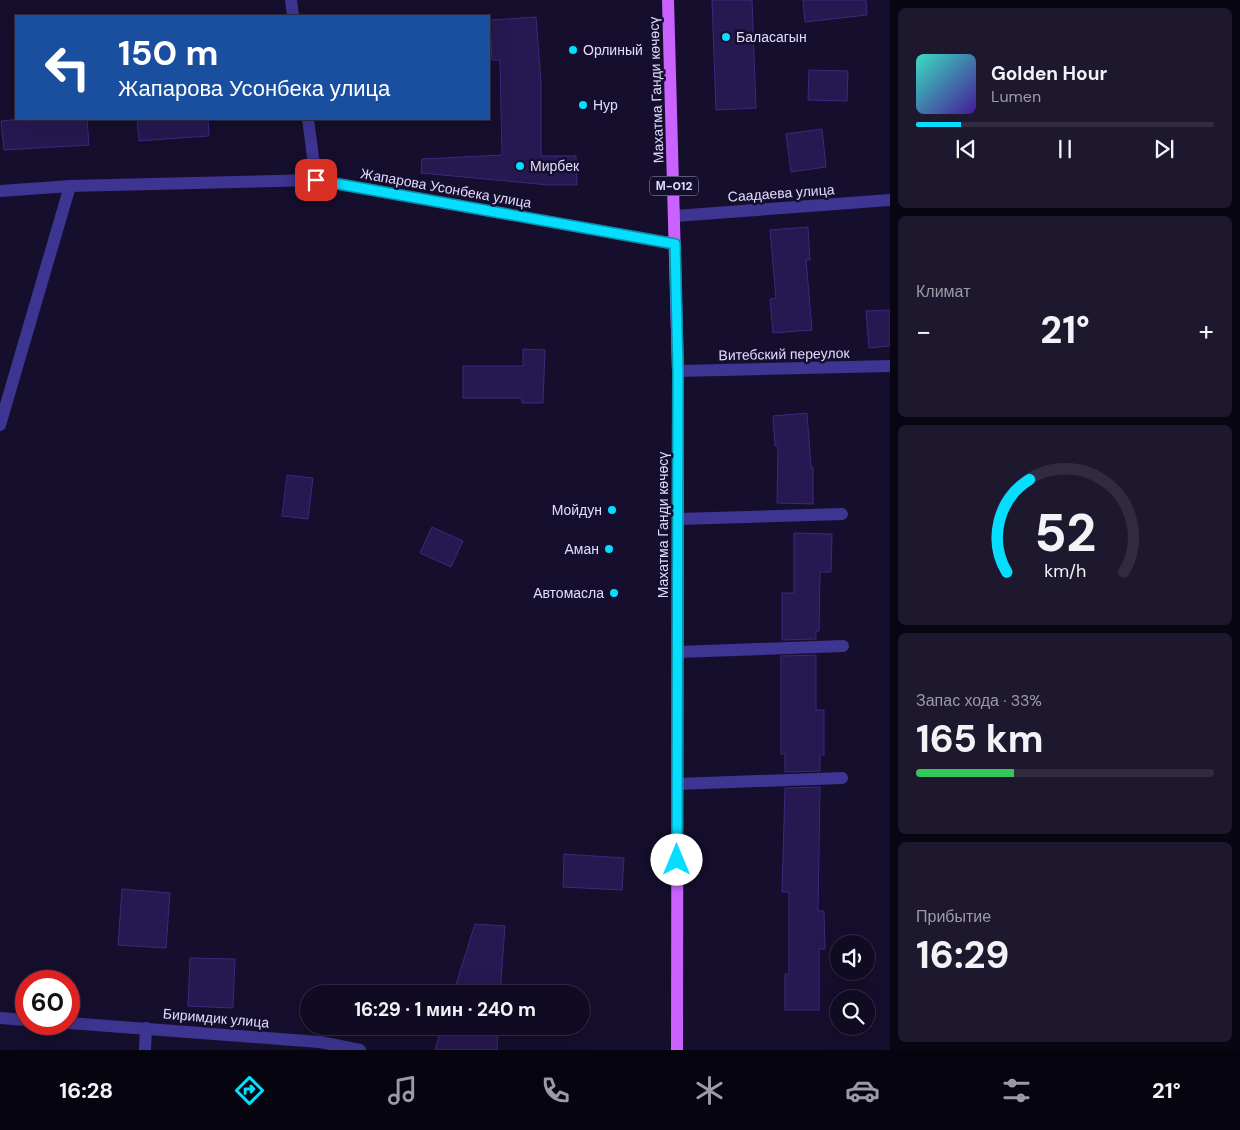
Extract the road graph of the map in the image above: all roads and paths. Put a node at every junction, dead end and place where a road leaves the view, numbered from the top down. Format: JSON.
{"nodes":[{"id":1,"x":291,"y":0,"type":"edge"},
{"id":2,"x":668,"y":0,"type":"edge"},
{"id":3,"x":294,"y":15,"type":"edge"},
{"id":4,"x":308,"y":120,"type":"edge"},
{"id":5,"x":316,"y":180,"type":"junction"},
{"id":6,"x":70,"y":186,"type":"junction"},
{"id":7,"x":0,"y":191,"type":"edge"},
{"id":8,"x":890,"y":200,"type":"edge"},
{"id":9,"x":674,"y":216,"type":"junction"},
{"id":10,"x":675,"y":244,"type":"junction"},
{"id":11,"x":890,"y":366,"type":"edge"},
{"id":12,"x":678,"y":371,"type":"junction"},
{"id":13,"x":0,"y":425,"type":"edge"},
{"id":14,"x":842,"y":514,"type":"dead end"},
{"id":15,"x":678,"y":519,"type":"junction"},
{"id":16,"x":843,"y":646,"type":"dead end"},
{"id":17,"x":678,"y":652,"type":"junction"},
{"id":18,"x":842,"y":778,"type":"dead end"},
{"id":19,"x":677,"y":784,"type":"junction"},
{"id":20,"x":0,"y":1018,"type":"edge"},
{"id":21,"x":15,"y":1019,"type":"edge"},
{"id":22,"x":80,"y":1024,"type":"edge"},
{"id":23,"x":146,"y":1028,"type":"junction"},
{"id":24,"x":145,"y":1050,"type":"edge"},
{"id":25,"x":360,"y":1050,"type":"edge"},
{"id":26,"x":677,"y":1050,"type":"edge"}],
"edges":[{"from":1,"to":3,"type":"street"},
{"from":2,"to":9,"type":"main road","name":"Махатма Ганди көчөсү","number":"М-012"},
{"from":4,"to":5,"type":"street"},
{"from":5,"to":6,"type":"street","name":"Жапарова Усонбека улица"},
{"from":5,"to":10,"type":"street","name":"Жапарова Усонбека улица"},
{"from":6,"to":7,"type":"street","name":"Жапарова Усонбека улица"},
{"from":6,"to":13,"type":"street"},
{"from":8,"to":9,"type":"street","name":"Саадаева улица"},
{"from":9,"to":10,"type":"main road","name":"Махатма Ганди көчөсү","number":"М-012"},
{"from":10,"to":12,"type":"main road","name":"Махатма Ганди көчөсү","number":"М-012"},
{"from":11,"to":12,"type":"street","name":"Витебский переулок"},
{"from":12,"to":15,"type":"main road","name":"Махатма Ганди көчөсү"},
{"from":14,"to":15,"type":"street"},
{"from":15,"to":17,"type":"main road","name":"Махатма Ганди көчөсү"},
{"from":16,"to":17,"type":"street"},
{"from":17,"to":19,"type":"main road","name":"Махатма Ганди көчөсү"},
{"from":18,"to":19,"type":"street"},
{"from":19,"to":26,"type":"main road","name":"Махатма Ганди көчөсү"},
{"from":20,"to":21,"type":"street"},
{"from":22,"to":23,"type":"street","name":"Биримдик улица"},
{"from":23,"to":24,"type":"street"},
{"from":23,"to":25,"type":"street","name":"Биримдик улица"}]}
